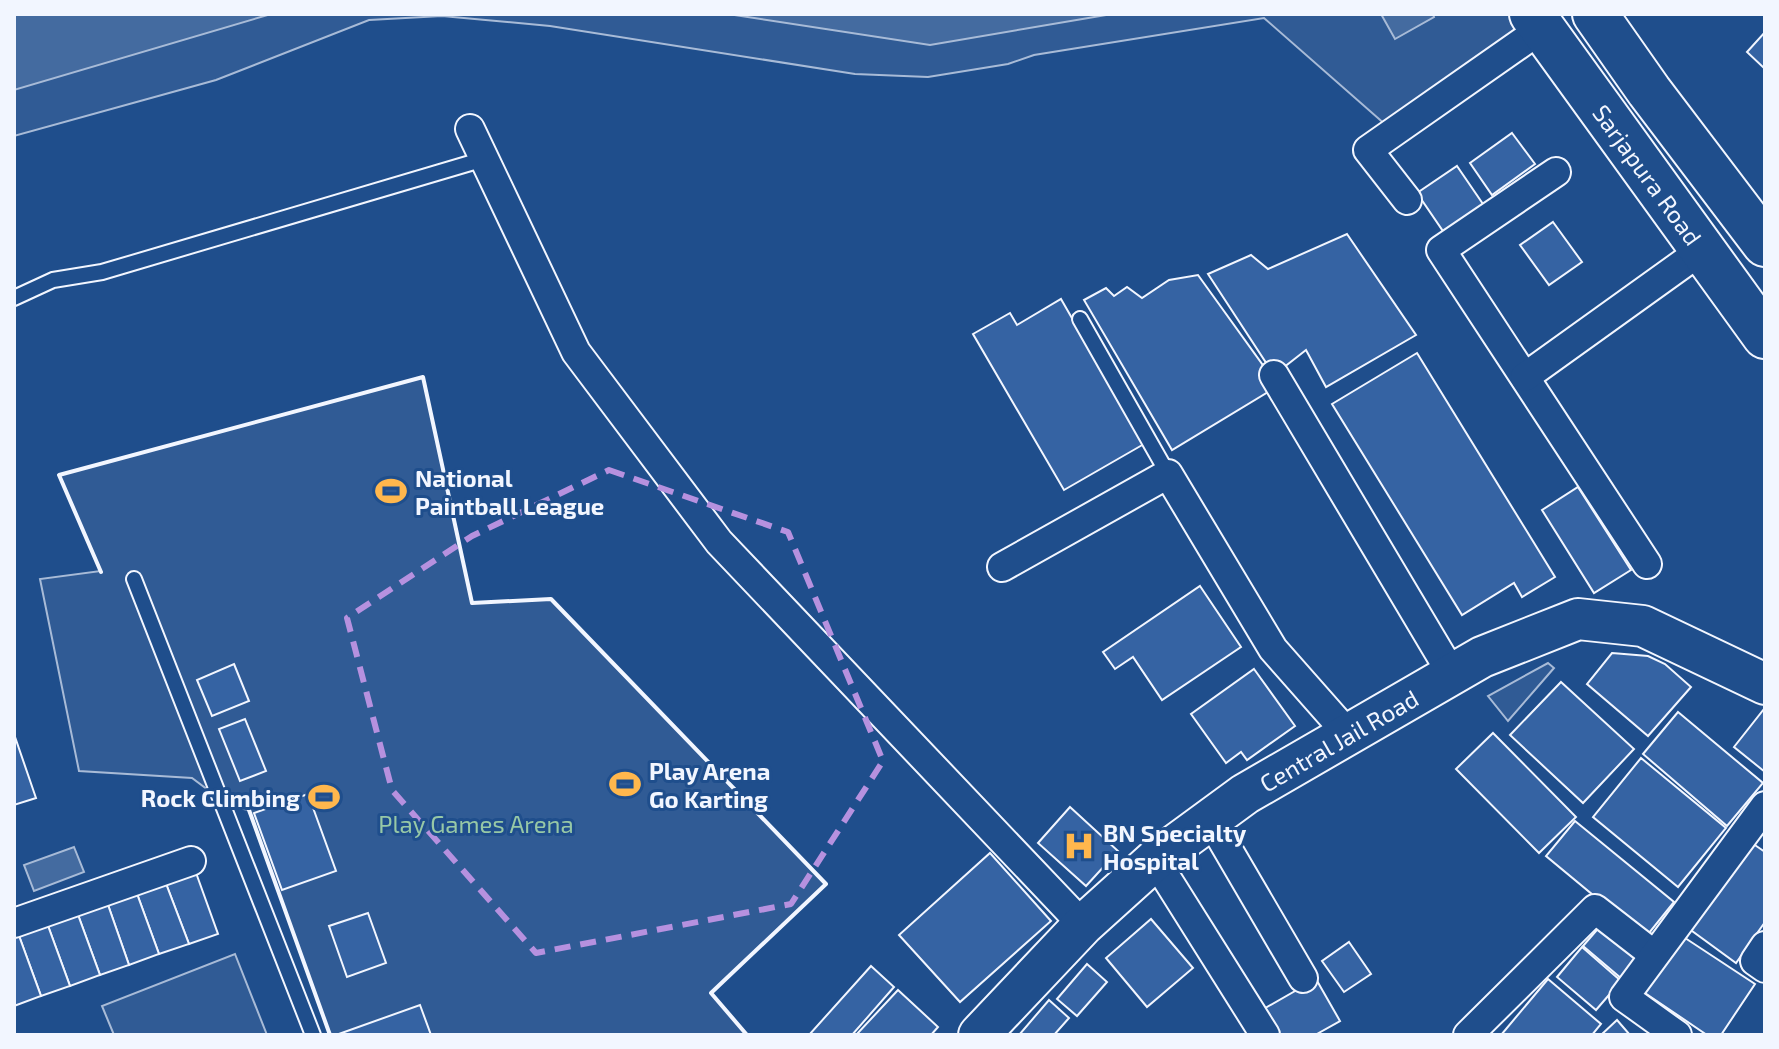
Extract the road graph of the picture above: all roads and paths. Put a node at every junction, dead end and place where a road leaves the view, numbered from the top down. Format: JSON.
{"nodes":[{"id":1,"x":1595,"y":14,"type":"edge"},
{"id":2,"x":1536,"y":21,"type":"edge"},
{"id":3,"x":470,"y":129,"type":"dead end"},
{"id":4,"x":484,"y":159,"type":"junction"},
{"id":5,"x":1556,"y":172,"type":"dead end"},
{"id":6,"x":1407,"y":200,"type":"dead end"},
{"id":7,"x":1754,"y":222,"type":"edge"},
{"id":8,"x":1702,"y":250,"type":"junction"},
{"id":9,"x":14,"y":298,"type":"edge"},
{"id":10,"x":1080,"y":319,"type":"dead end"},
{"id":11,"x":1765,"y":336,"type":"edge"},
{"id":12,"x":1274,"y":375,"type":"dead end"},
{"id":13,"x":1525,"y":377,"type":"junction"},
{"id":14,"x":1168,"y":474,"type":"junction"},
{"id":15,"x":1647,"y":564,"type":"dead end"},
{"id":16,"x":1002,"y":567,"type":"dead end"},
{"id":17,"x":134,"y":579,"type":"dead end"},
{"id":18,"x":1452,"y":674,"type":"junction"},
{"id":19,"x":1765,"y":684,"type":"edge"},
{"id":20,"x":1348,"y":734,"type":"junction"},
{"id":21,"x":1763,"y":814,"type":"edge"},
{"id":22,"x":1210,"y":819,"type":"junction"},
{"id":23,"x":1155,"y":860,"type":"junction"},
{"id":24,"x":191,"y":861,"type":"dead end"},
{"id":25,"x":14,"y":923,"type":"edge"},
{"id":26,"x":1083,"y":925,"type":"junction"},
{"id":27,"x":1765,"y":946,"type":"edge"},
{"id":28,"x":1653,"y":954,"type":"junction"},
{"id":29,"x":1765,"y":968,"type":"edge"},
{"id":30,"x":1303,"y":978,"type":"dead end"},
{"id":31,"x":313,"y":1035,"type":"edge"},
{"id":32,"x":979,"y":1035,"type":"edge"},
{"id":33,"x":1265,"y":1035,"type":"edge"},
{"id":34,"x":1468,"y":1035,"type":"edge"},
{"id":35,"x":1677,"y":1035,"type":"edge"}],
"edges":[{"from":1,"to":7,"type":"main road","name":"Sarjapura Road"},
{"from":2,"to":6,"type":"street"},
{"from":2,"to":8,"type":"main road","name":"Sarjapura Road"},
{"from":3,"to":4,"type":"street"},
{"from":4,"to":9,"type":"lane"},
{"from":4,"to":26,"type":"street"},
{"from":5,"to":13,"type":"street"},
{"from":8,"to":11,"type":"main road","name":"Sarjapura Road"},
{"from":8,"to":13,"type":"street"},
{"from":10,"to":14,"type":"lane"},
{"from":12,"to":18,"type":"street"},
{"from":13,"to":15,"type":"street"},
{"from":14,"to":16,"type":"street"},
{"from":14,"to":20,"type":"street"},
{"from":17,"to":31,"type":"lane"},
{"from":18,"to":19,"type":"main road","name":"Central Jail Road"},
{"from":18,"to":20,"type":"main road","name":"Central Jail Road"},
{"from":20,"to":22,"type":"main road","name":"Central Jail Road"},
{"from":21,"to":28,"type":"street"},
{"from":22,"to":23,"type":"main road","name":"Central Jail Road"},
{"from":22,"to":30,"type":"street"},
{"from":23,"to":26,"type":"main road","name":"Central Jail Road"},
{"from":23,"to":33,"type":"street"},
{"from":24,"to":25,"type":"street"},
{"from":26,"to":32,"type":"main road","name":"Central Jail Road"},
{"from":27,"to":29,"type":"street"},
{"from":28,"to":34,"type":"street"},
{"from":28,"to":35,"type":"street"}]}
